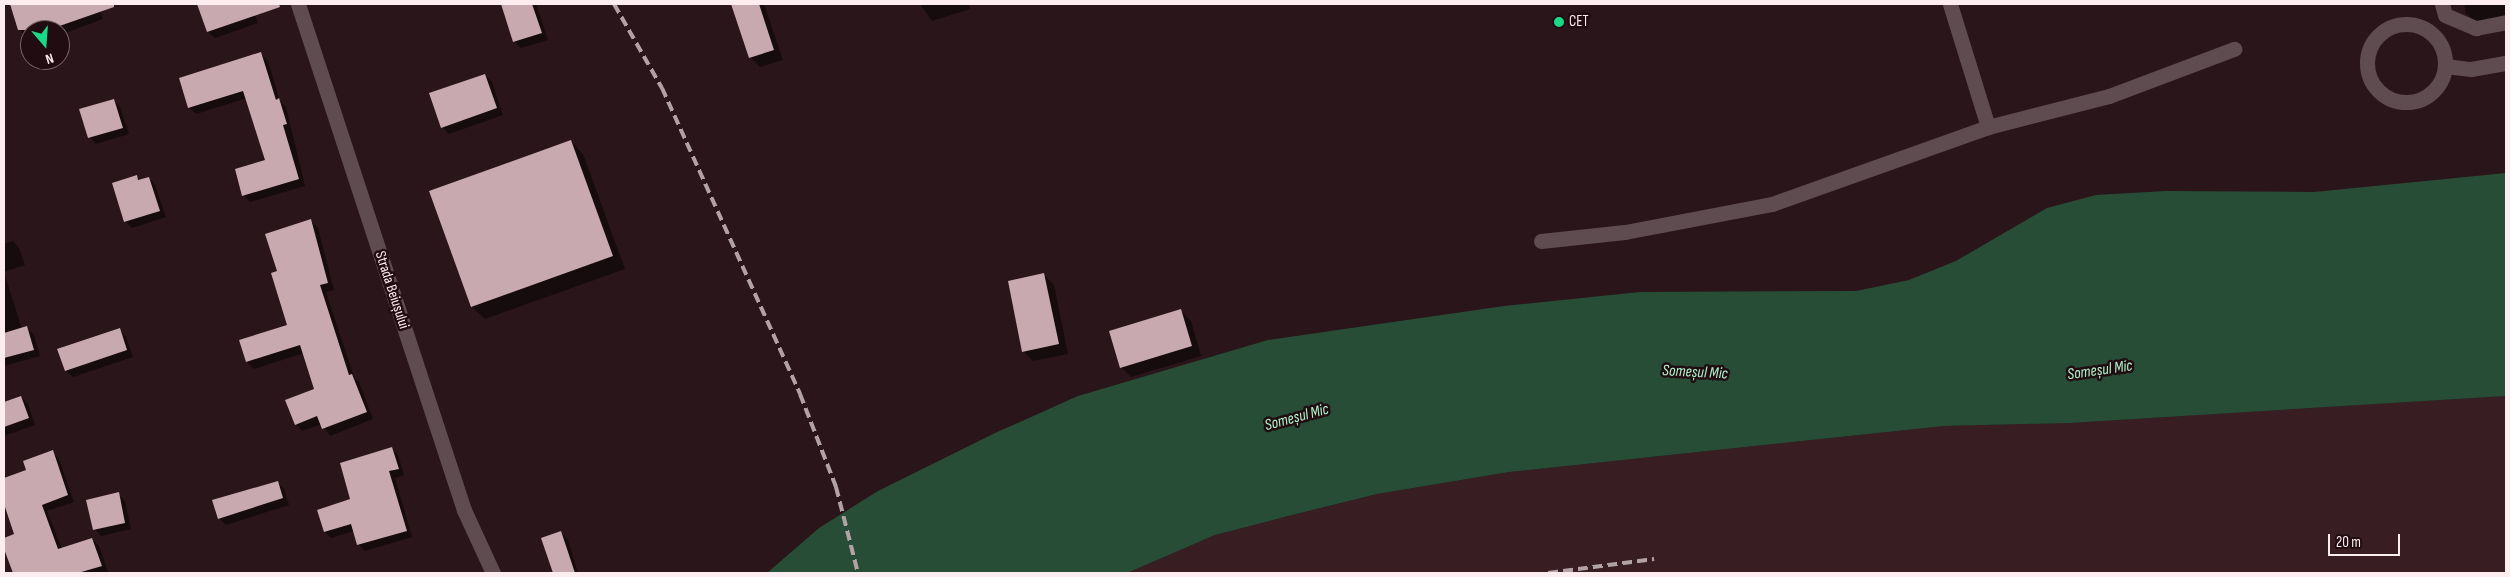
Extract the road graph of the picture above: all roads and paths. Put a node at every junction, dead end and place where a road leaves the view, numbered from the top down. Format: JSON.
{"nodes":[{"id":1,"x":298,"y":4,"type":"edge"},
{"id":2,"x":1950,"y":4,"type":"edge"},
{"id":3,"x":2442,"y":4,"type":"edge"},
{"id":4,"x":2506,"y":22,"type":"edge"},
{"id":5,"x":2234,"y":49,"type":"dead end"},
{"id":6,"x":2506,"y":63,"type":"edge"},
{"id":7,"x":2445,"y":66,"type":"junction"},
{"id":8,"x":1988,"y":127,"type":"junction"},
{"id":9,"x":1540,"y":241,"type":"dead end"},
{"id":10,"x":492,"y":573,"type":"edge"}],
"edges":[{"from":1,"to":10,"type":"street","name":"Strada Beiușului"},
{"from":2,"to":8,"type":"street"},
{"from":3,"to":4,"type":"street"},
{"from":5,"to":8,"type":"street"},
{"from":6,"to":7,"type":"street"},
{"from":7,"to":7,"type":"street"},
{"from":8,"to":9,"type":"street"}]}
